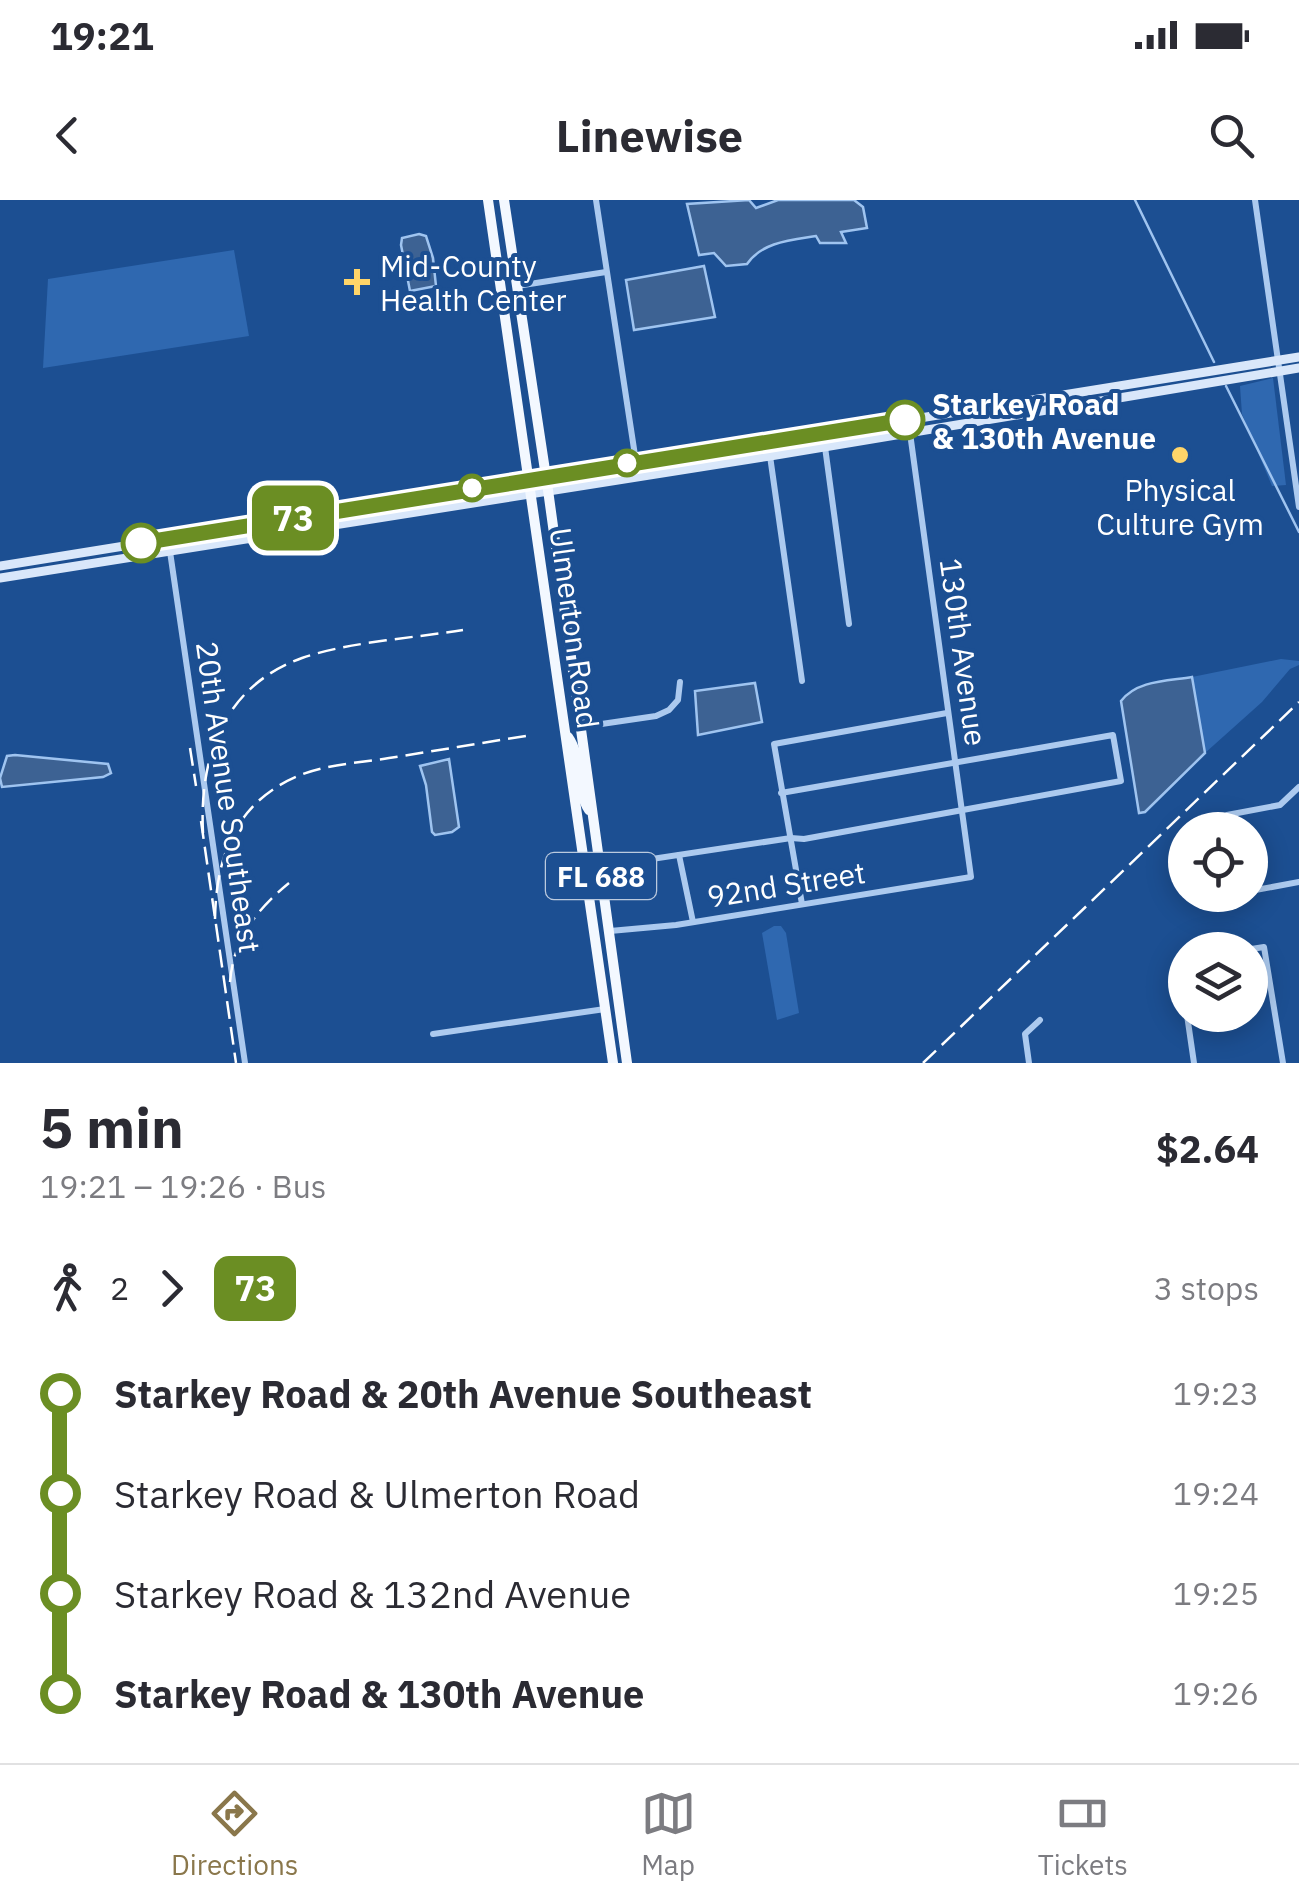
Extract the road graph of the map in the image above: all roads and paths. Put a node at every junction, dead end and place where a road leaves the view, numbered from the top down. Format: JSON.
{"nodes":[{"id":1,"x":488,"y":200,"type":"edge"},
{"id":2,"x":504,"y":200,"type":"edge"},
{"id":3,"x":596,"y":200,"type":"edge"},
{"id":4,"x":1255,"y":200,"type":"edge"},
{"id":5,"x":606,"y":272,"type":"junction"},
{"id":6,"x":517,"y":286,"type":"junction"},
{"id":7,"x":1299,"y":357,"type":"edge"},
{"id":8,"x":1279,"y":366,"type":"junction"},
{"id":9,"x":1299,"y":368,"type":"edge"},
{"id":10,"x":960,"y":412,"type":"junction"},
{"id":11,"x":895,"y":422,"type":"junction"},
{"id":12,"x":910,"y":433,"type":"junction"},
{"id":13,"x":733,"y":446,"type":"junction"},
{"id":14,"x":825,"y":447,"type":"junction"},
{"id":15,"x":770,"y":456,"type":"junction"},
{"id":16,"x":636,"y":462,"type":"junction"},
{"id":17,"x":716,"y":464,"type":"junction"},
{"id":18,"x":546,"y":476,"type":"junction"},
{"id":19,"x":529,"y":479,"type":"junction"},
{"id":20,"x":548,"y":490,"type":"junction"},
{"id":21,"x":531,"y":493,"type":"junction"},
{"id":22,"x":1299,"y":506,"type":"edge"},
{"id":23,"x":168,"y":538,"type":"junction"},
{"id":24,"x":170,"y":550,"type":"junction"},
{"id":25,"x":0,"y":566,"type":"edge"},
{"id":26,"x":0,"y":578,"type":"edge"},
{"id":27,"x":849,"y":624,"type":"dead end"},
{"id":28,"x":802,"y":681,"type":"dead end"},
{"id":29,"x":680,"y":682,"type":"dead end"},
{"id":30,"x":559,"y":689,"type":"junction"},
{"id":31,"x":948,"y":713,"type":"junction"},
{"id":32,"x":581,"y":727,"type":"junction"},
{"id":33,"x":565,"y":732,"type":"junction"},
{"id":34,"x":955,"y":762,"type":"junction"},
{"id":35,"x":1299,"y":787,"type":"edge"},
{"id":36,"x":781,"y":792,"type":"junction"},
{"id":37,"x":962,"y":809,"type":"junction"},
{"id":38,"x":1244,"y":812,"type":"edge"},
{"id":39,"x":593,"y":815,"type":"junction"},
{"id":40,"x":791,"y":838,"type":"junction"},
{"id":41,"x":581,"y":846,"type":"junction"},
{"id":42,"x":679,"y":854,"type":"junction"},
{"id":43,"x":599,"y":867,"type":"junction"},
{"id":44,"x":971,"y":877,"type":"joint"},
{"id":45,"x":1299,"y":882,"type":"edge"},
{"id":46,"x":1268,"y":888,"type":"edge"},
{"id":47,"x":802,"y":904,"type":"junction"},
{"id":48,"x":692,"y":922,"type":"junction"},
{"id":49,"x":608,"y":931,"type":"junction"},
{"id":50,"x":1268,"y":971,"type":"edge"},
{"id":51,"x":605,"y":1009,"type":"junction"},
{"id":52,"x":1040,"y":1020,"type":"dead end"},
{"id":53,"x":1189,"y":1032,"type":"edge"},
{"id":54,"x":433,"y":1034,"type":"dead end"},
{"id":55,"x":245,"y":1063,"type":"edge"},
{"id":56,"x":620,"y":1063,"type":"edge"},
{"id":57,"x":1028,"y":1063,"type":"edge"},
{"id":58,"x":1194,"y":1063,"type":"edge"},
{"id":59,"x":1283,"y":1063,"type":"edge"}],
"edges":[{"from":1,"to":19,"type":"main road","name":"Ulmerton Road","number":"FL 688"},
{"from":2,"to":6,"type":"main road","name":"Ulmerton Road","number":"FL 688"},
{"from":3,"to":5,"type":"street"},
{"from":4,"to":8,"type":"street"},
{"from":5,"to":6,"type":"street"},
{"from":5,"to":16,"type":"street"},
{"from":6,"to":18,"type":"main road","name":"Ulmerton Road","number":"FL 688"},
{"from":7,"to":8,"type":"main road"},
{"from":8,"to":9,"type":"main road"},
{"from":8,"to":10,"type":"main road"},
{"from":8,"to":12,"type":"main road"},
{"from":8,"to":22,"type":"street"},
{"from":10,"to":11,"type":"main road"},
{"from":10,"to":12,"type":"main road"},
{"from":11,"to":12,"type":"main road"},
{"from":11,"to":13,"type":"main road"},
{"from":12,"to":14,"type":"main road"},
{"from":12,"to":31,"type":"street","name":"130th Avenue"},
{"from":13,"to":16,"type":"main road"},
{"from":13,"to":17,"type":"main road"},
{"from":14,"to":15,"type":"main road"},
{"from":14,"to":27,"type":"street"},
{"from":15,"to":17,"type":"main road"},
{"from":15,"to":28,"type":"street"},
{"from":16,"to":18,"type":"main road"},
{"from":17,"to":20,"type":"main road"},
{"from":18,"to":19,"type":"main road"},
{"from":18,"to":20,"type":"main road","name":"Ulmerton Road","number":"FL 688"},
{"from":19,"to":21,"type":"main road","name":"Ulmerton Road","number":"FL 688"},
{"from":19,"to":23,"type":"main road"},
{"from":20,"to":21,"type":"main road"},
{"from":20,"to":32,"type":"main road","name":"Ulmerton Road","number":"FL 688"},
{"from":21,"to":24,"type":"main road"},
{"from":21,"to":30,"type":"main road","name":"Ulmerton Road","number":"FL 688"},
{"from":23,"to":24,"type":"street","name":"20th Avenue Southeast"},
{"from":23,"to":25,"type":"main road"},
{"from":24,"to":26,"type":"main road"},
{"from":24,"to":55,"type":"street","name":"20th Avenue Southeast"},
{"from":29,"to":32,"type":"street"},
{"from":30,"to":32,"type":"main road"},
{"from":30,"to":33,"type":"main road","name":"Ulmerton Road","number":"FL 688"},
{"from":31,"to":34,"type":"street","name":"130th Avenue"},
{"from":31,"to":36,"type":"street"},
{"from":32,"to":39,"type":"main road","name":"Ulmerton Road","number":"FL 688"},
{"from":33,"to":39,"type":"main road"},
{"from":33,"to":41,"type":"main road","name":"Ulmerton Road","number":"FL 688"},
{"from":34,"to":36,"type":"street"},
{"from":34,"to":37,"type":"street","name":"130th Avenue"},
{"from":34,"to":37,"type":"street"},
{"from":35,"to":38,"type":"street"},
{"from":36,"to":40,"type":"street"},
{"from":37,"to":40,"type":"street"},
{"from":37,"to":44,"type":"street","name":"130th Avenue"},
{"from":39,"to":43,"type":"main road","name":"Ulmerton Road","number":"FL 688"},
{"from":40,"to":42,"type":"street"},
{"from":40,"to":47,"type":"street"},
{"from":41,"to":49,"type":"main road"},
{"from":41,"to":51,"type":"main road","name":"Ulmerton Road","number":"FL 688"},
{"from":42,"to":43,"type":"street"},
{"from":42,"to":48,"type":"street"},
{"from":43,"to":49,"type":"main road","name":"Ulmerton Road","number":"FL 688"},
{"from":44,"to":47,"type":"street","name":"92nd Street"},
{"from":45,"to":46,"type":"street"},
{"from":47,"to":48,"type":"street","name":"92nd Street"},
{"from":48,"to":49,"type":"street","name":"92nd Street"},
{"from":49,"to":56,"type":"main road","name":"Ulmerton Road","number":"FL 688"},
{"from":50,"to":59,"type":"street"},
{"from":51,"to":54,"type":"street"},
{"from":51,"to":56,"type":"main road","name":"Ulmerton Road","number":"FL 688"},
{"from":52,"to":57,"type":"street"},
{"from":53,"to":58,"type":"street"}]}
